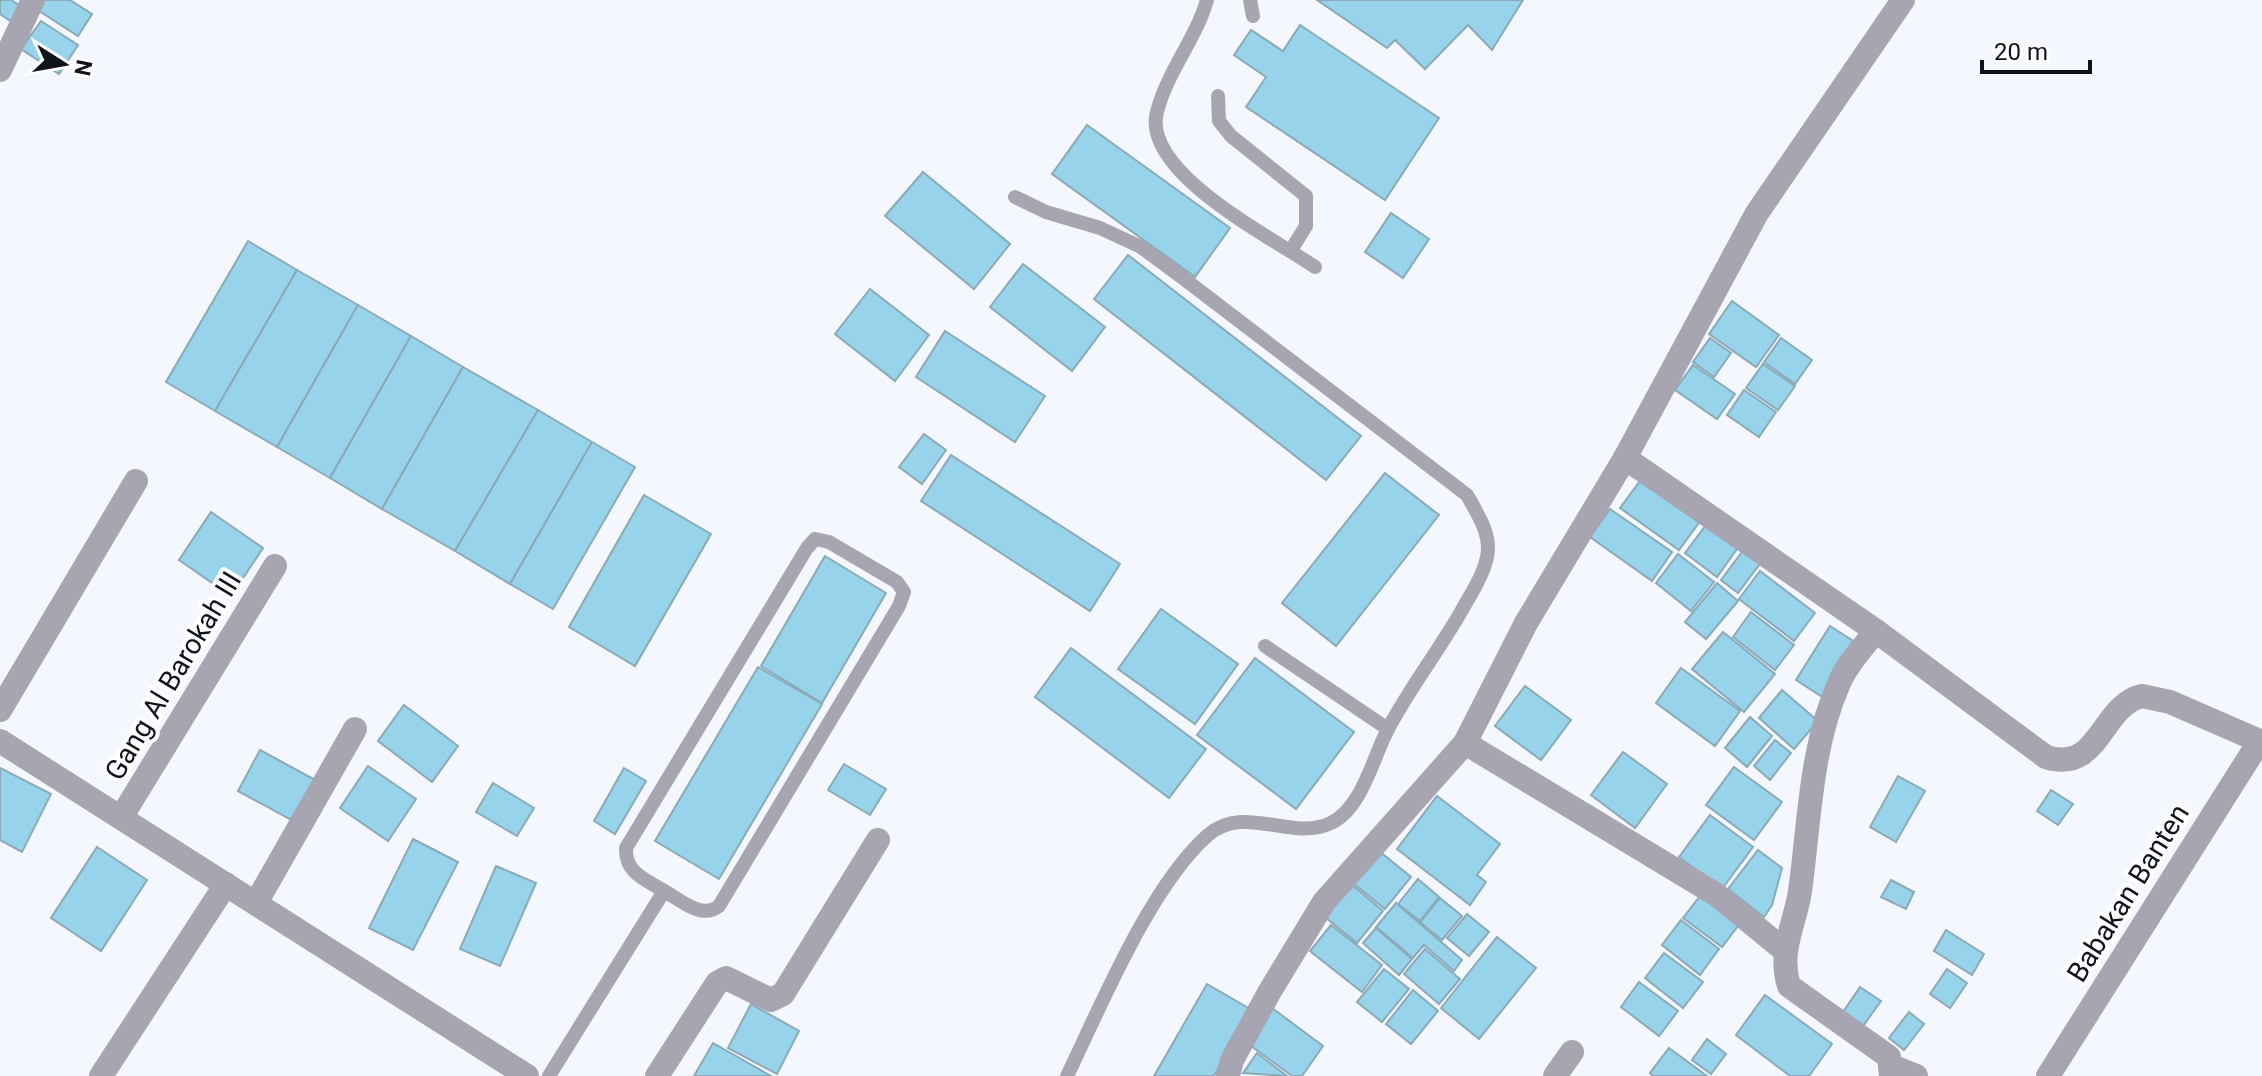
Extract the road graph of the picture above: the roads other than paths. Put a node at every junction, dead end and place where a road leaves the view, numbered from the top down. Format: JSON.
{"nodes":[{"id":1,"x":33,"y":0,"type":"edge"},
{"id":2,"x":1207,"y":0,"type":"edge"},
{"id":3,"x":1250,"y":0,"type":"edge"},
{"id":4,"x":1903,"y":0,"type":"edge"},
{"id":5,"x":1253,"y":16,"type":"dead end"},
{"id":6,"x":0,"y":70,"type":"edge"},
{"id":7,"x":1218,"y":96,"type":"dead end"},
{"id":8,"x":1015,"y":197,"type":"dead end"},
{"id":9,"x":1291,"y":250,"type":"junction"},
{"id":10,"x":1315,"y":267,"type":"dead end"},
{"id":11,"x":1625,"y":458,"type":"junction"},
{"id":12,"x":136,"y":481,"type":"dead end"},
{"id":13,"x":275,"y":566,"type":"dead end"},
{"id":14,"x":1876,"y":631,"type":"junction"},
{"id":15,"x":1265,"y":646,"type":"dead end"},
{"id":16,"x":0,"y":710,"type":"edge"},
{"id":17,"x":355,"y":729,"type":"dead end"},
{"id":18,"x":1388,"y":729,"type":"junction"},
{"id":19,"x":0,"y":741,"type":"edge"},
{"id":20,"x":2261,"y":742,"type":"edge"},
{"id":21,"x":1465,"y":743,"type":"junction"},
{"id":22,"x":122,"y":816,"type":"junction"},
{"id":23,"x":878,"y":840,"type":"dead end"},
{"id":24,"x":226,"y":884,"type":"junction"},
{"id":25,"x":664,"y":891,"type":"junction"},
{"id":26,"x":256,"y":903,"type":"junction"},
{"id":27,"x":1784,"y":950,"type":"junction"},
{"id":28,"x":1572,"y":1052,"type":"dead end"},
{"id":29,"x":1891,"y":1071,"type":"edge"},
{"id":30,"x":101,"y":1076,"type":"edge"},
{"id":31,"x":527,"y":1076,"type":"edge"},
{"id":32,"x":549,"y":1076,"type":"edge"},
{"id":33,"x":657,"y":1076,"type":"edge"},
{"id":34,"x":1067,"y":1076,"type":"edge"},
{"id":35,"x":1228,"y":1076,"type":"edge"},
{"id":36,"x":1555,"y":1076,"type":"edge"},
{"id":37,"x":1916,"y":1076,"type":"edge"},
{"id":38,"x":2048,"y":1076,"type":"edge"}],
"edges":[{"from":1,"to":6,"type":"street"},
{"from":2,"to":9,"type":"lane"},
{"from":3,"to":5,"type":"lane"},
{"from":4,"to":11,"type":"street"},
{"from":7,"to":9,"type":"lane"},
{"from":8,"to":18,"type":"lane"},
{"from":9,"to":10,"type":"lane"},
{"from":11,"to":14,"type":"street"},
{"from":11,"to":21,"type":"street"},
{"from":12,"to":16,"type":"street"},
{"from":13,"to":22,"type":"street","name":"Gang Al Barokah III"},
{"from":14,"to":20,"type":"street"},
{"from":14,"to":27,"type":"street"},
{"from":15,"to":18,"type":"lane"},
{"from":17,"to":26,"type":"street"},
{"from":18,"to":34,"type":"lane"},
{"from":19,"to":22,"type":"street"},
{"from":20,"to":38,"type":"street","name":"Babakan Banten"},
{"from":21,"to":27,"type":"street"},
{"from":21,"to":35,"type":"street"},
{"from":22,"to":24,"type":"street"},
{"from":23,"to":33,"type":"street"},
{"from":24,"to":26,"type":"street"},
{"from":24,"to":30,"type":"street"},
{"from":25,"to":25,"type":"lane"},
{"from":25,"to":32,"type":"lane"},
{"from":26,"to":31,"type":"street"},
{"from":27,"to":29,"type":"street"},
{"from":28,"to":36,"type":"street"},
{"from":29,"to":37,"type":"street"}]}
